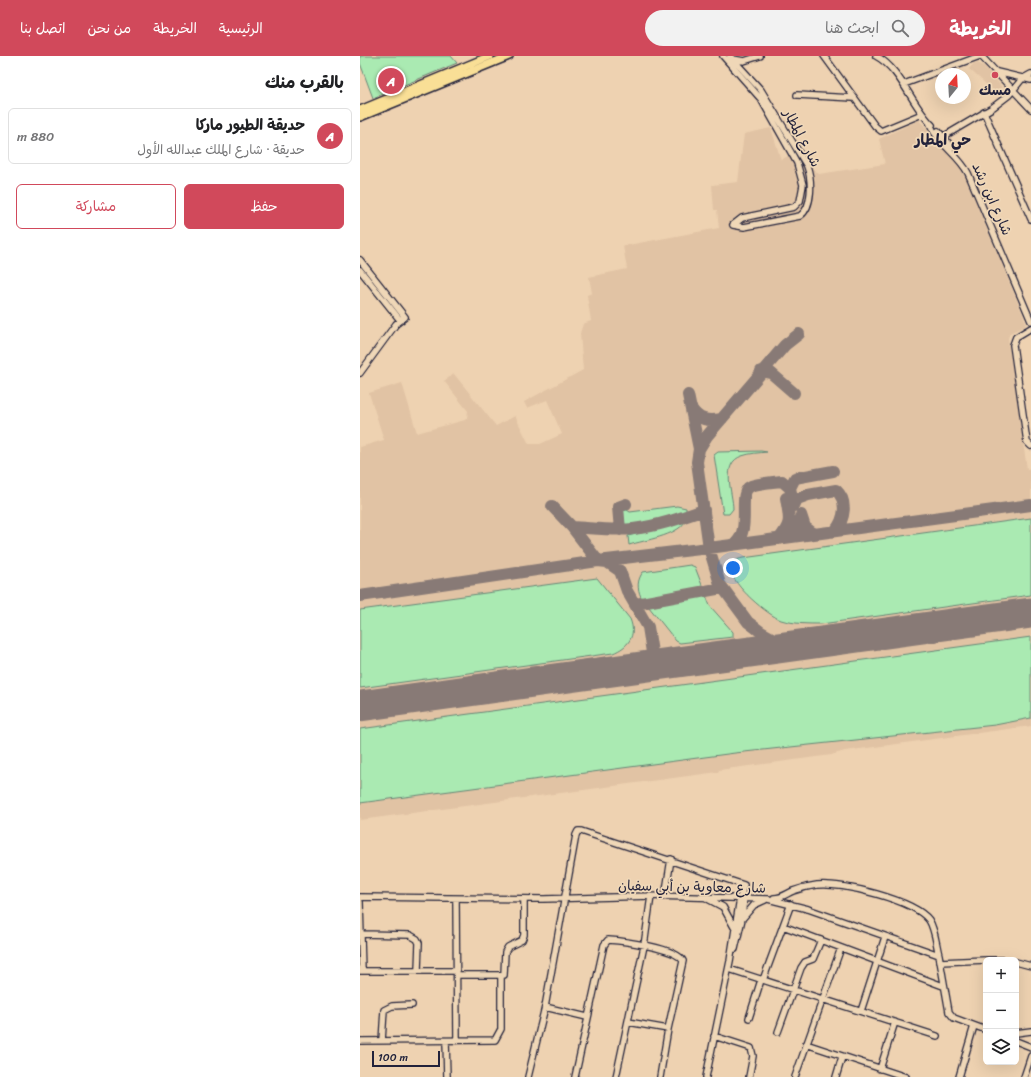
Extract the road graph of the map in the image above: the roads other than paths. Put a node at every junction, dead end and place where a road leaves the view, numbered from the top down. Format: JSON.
{"nodes":[{"id":1,"x":490,"y":56,"type":"edge"},
{"id":2,"x":509,"y":56,"type":"edge"},
{"id":3,"x":723,"y":56,"type":"edge"},
{"id":4,"x":760,"y":56,"type":"edge"},
{"id":5,"x":824,"y":56,"type":"edge"},
{"id":6,"x":876,"y":56,"type":"edge"},
{"id":7,"x":980,"y":56,"type":"edge"},
{"id":8,"x":731,"y":57,"type":"edge"},
{"id":9,"x":995,"y":71,"type":"junction"},
{"id":10,"x":1031,"y":74,"type":"edge"},
{"id":11,"x":1022,"y":79,"type":"junction"},
{"id":12,"x":1031,"y":80,"type":"edge"},
{"id":13,"x":904,"y":84,"type":"junction"},
{"id":14,"x":1013,"y":90,"type":"junction"},
{"id":15,"x":797,"y":95,"type":"dead end"},
{"id":16,"x":853,"y":98,"type":"junction"},
{"id":17,"x":1031,"y":109,"type":"edge"},
{"id":18,"x":360,"y":110,"type":"edge"},
{"id":19,"x":984,"y":112,"type":"junction"},
{"id":20,"x":922,"y":114,"type":"junction"},
{"id":21,"x":360,"y":116,"type":"edge"},
{"id":22,"x":943,"y":139,"type":"junction"},
{"id":23,"x":792,"y":148,"type":"junction"},
{"id":24,"x":797,"y":163,"type":"junction"},
{"id":25,"x":807,"y":166,"type":"junction"},
{"id":26,"x":810,"y":184,"type":"junction"},
{"id":27,"x":803,"y":185,"type":"junction"},
{"id":28,"x":1031,"y":219,"type":"edge"},
{"id":29,"x":360,"y":260,"type":"edge"},
{"id":30,"x":360,"y":270,"type":"edge"},
{"id":31,"x":403,"y":319,"type":"junction"},
{"id":32,"x":1031,"y":321,"type":"edge"},
{"id":33,"x":1031,"y":328,"type":"edge"},
{"id":34,"x":360,"y":373,"type":"edge"},
{"id":35,"x":1031,"y":446,"type":"edge"},
{"id":36,"x":671,"y":859,"type":"junction"},
{"id":37,"x":651,"y":896,"type":"junction"},
{"id":38,"x":665,"y":896,"type":"junction"},
{"id":39,"x":360,"y":897,"type":"edge"},
{"id":40,"x":704,"y":897,"type":"junction"},
{"id":41,"x":742,"y":898,"type":"junction"},
{"id":42,"x":456,"y":899,"type":"junction"},
{"id":43,"x":524,"y":899,"type":"junction"},
{"id":44,"x":563,"y":899,"type":"junction"},
{"id":45,"x":768,"y":899,"type":"junction"},
{"id":46,"x":360,"y":902,"type":"edge"},
{"id":47,"x":791,"y":904,"type":"junction"},
{"id":48,"x":742,"y":920,"type":"junction"},
{"id":49,"x":783,"y":926,"type":"junction"},
{"id":50,"x":734,"y":927,"type":"junction"},
{"id":51,"x":361,"y":934,"type":"edge"},
{"id":52,"x":885,"y":937,"type":"junction"},
{"id":53,"x":821,"y":940,"type":"junction"},
{"id":54,"x":644,"y":946,"type":"junction"},
{"id":55,"x":841,"y":948,"type":"junction"},
{"id":56,"x":939,"y":955,"type":"junction"},
{"id":57,"x":983,"y":960,"type":"edge"},
{"id":58,"x":730,"y":961,"type":"junction"},
{"id":59,"x":878,"y":961,"type":"junction"},
{"id":60,"x":940,"y":962,"type":"junction"},
{"id":61,"x":1019,"y":963,"type":"edge"},
{"id":62,"x":1031,"y":966,"type":"edge"},
{"id":63,"x":729,"y":969,"type":"junction"},
{"id":64,"x":418,"y":970,"type":"junction"},
{"id":65,"x":361,"y":971,"type":"edge"},
{"id":66,"x":457,"y":973,"type":"junction"},
{"id":67,"x":501,"y":976,"type":"junction"},
{"id":68,"x":762,"y":980,"type":"junction"},
{"id":69,"x":943,"y":986,"type":"junction"},
{"id":70,"x":792,"y":990,"type":"junction"},
{"id":71,"x":822,"y":999,"type":"junction"},
{"id":72,"x":412,"y":1005,"type":"dead end"},
{"id":73,"x":545,"y":1007,"type":"junction"},
{"id":74,"x":861,"y":1011,"type":"junction"},
{"id":75,"x":587,"y":1017,"type":"junction"},
{"id":76,"x":749,"y":1018,"type":"dead end"},
{"id":77,"x":628,"y":1022,"type":"junction"},
{"id":78,"x":895,"y":1022,"type":"junction"},
{"id":79,"x":974,"y":1026,"type":"junction"},
{"id":80,"x":668,"y":1029,"type":"junction"},
{"id":81,"x":983,"y":1029,"type":"edge"},
{"id":82,"x":1031,"y":1030,"type":"edge"},
{"id":83,"x":778,"y":1032,"type":"dead end"},
{"id":84,"x":1019,"y":1032,"type":"edge"},
{"id":85,"x":714,"y":1036,"type":"junction"},
{"id":86,"x":937,"y":1036,"type":"dead end"},
{"id":87,"x":360,"y":1041,"type":"edge"},
{"id":88,"x":382,"y":1041,"type":"junction"},
{"id":89,"x":446,"y":1041,"type":"junction"},
{"id":90,"x":457,"y":1041,"type":"junction"},
{"id":91,"x":1019,"y":1042,"type":"edge"},
{"id":92,"x":806,"y":1044,"type":"junction"},
{"id":93,"x":1031,"y":1047,"type":"edge"},
{"id":94,"x":1031,"y":1056,"type":"edge"},
{"id":95,"x":842,"y":1057,"type":"junction"},
{"id":96,"x":880,"y":1068,"type":"junction"},
{"id":97,"x":447,"y":1077,"type":"edge"},
{"id":98,"x":528,"y":1077,"type":"edge"},
{"id":99,"x":575,"y":1077,"type":"edge"},
{"id":100,"x":616,"y":1077,"type":"edge"},
{"id":101,"x":660,"y":1077,"type":"edge"},
{"id":102,"x":706,"y":1077,"type":"edge"},
{"id":103,"x":749,"y":1077,"type":"edge"},
{"id":104,"x":795,"y":1077,"type":"edge"},
{"id":105,"x":836,"y":1077,"type":"edge"},
{"id":106,"x":906,"y":1077,"type":"edge"},
{"id":107,"x":959,"y":1077,"type":"edge"},
{"id":108,"x":1024,"y":1077,"type":"edge"}],
"edges":[{"from":1,"to":18,"type":"main road"},
{"from":2,"to":21,"type":"main road"},
{"from":3,"to":23,"type":"street","name":"شارع المطار"},
{"from":4,"to":8,"type":"street","name":"شارع المطار"},
{"from":5,"to":16,"type":"street"},
{"from":6,"to":13,"type":"street"},
{"from":7,"to":9,"type":"street"},
{"from":7,"to":13,"type":"street"},
{"from":8,"to":23,"type":"street","name":"شارع المطار"},
{"from":9,"to":11,"type":"street"},
{"from":9,"to":14,"type":"street"},
{"from":10,"to":11,"type":"street"},
{"from":11,"to":12,"type":"street"},
{"from":11,"to":14,"type":"street"},
{"from":13,"to":20,"type":"street","name":"شارع ابن رشد"},
{"from":14,"to":17,"type":"street"},
{"from":14,"to":19,"type":"street"},
{"from":15,"to":16,"type":"street"},
{"from":16,"to":20,"type":"street"},
{"from":19,"to":22,"type":"street"},
{"from":19,"to":28,"type":"street"},
{"from":20,"to":22,"type":"street","name":"شارع ابن رشد"},
{"from":22,"to":32,"type":"street","name":"شارع ابن رشد"},
{"from":23,"to":24,"type":"street","name":"شارع المطار"},
{"from":23,"to":25,"type":"street","name":"شارع المطار"},
{"from":24,"to":25,"type":"street"},
{"from":24,"to":27,"type":"street","name":"شارع المطار"},
{"from":25,"to":26,"type":"street","name":"شارع المطار"},
{"from":26,"to":27,"type":"street"},
{"from":26,"to":27,"type":"street","name":"شارع المطار"},
{"from":29,"to":31,"type":"street"},
{"from":30,"to":31,"type":"street"},
{"from":31,"to":34,"type":"street"},
{"from":33,"to":35,"type":"street"},
{"from":36,"to":38,"type":"street"},
{"from":36,"to":41,"type":"street"},
{"from":36,"to":44,"type":"street"},
{"from":37,"to":38,"type":"street","name":"شارع معاوية بن أبي سفيان"},
{"from":37,"to":44,"type":"street","name":"شارع معاوية بن أبي سفيان"},
{"from":37,"to":54,"type":"street"},
{"from":38,"to":40,"type":"street","name":"شارع معاوية بن أبي سفيان"},
{"from":39,"to":42,"type":"street","name":"شارع معاوية بن أبي سفيان"},
{"from":40,"to":41,"type":"street","name":"شارع معاوية بن أبي سفيان"},
{"from":40,"to":50,"type":"street"},
{"from":41,"to":45,"type":"street","name":"شارع معاوية بن أبي سفيان"},
{"from":41,"to":48,"type":"street"},
{"from":41,"to":50,"type":"street"},
{"from":42,"to":43,"type":"street","name":"شارع معاوية بن أبي سفيان"},
{"from":42,"to":66,"type":"street"},
{"from":43,"to":44,"type":"street","name":"شارع معاوية بن أبي سفيان"},
{"from":43,"to":67,"type":"street"},
{"from":44,"to":73,"type":"street"},
{"from":45,"to":47,"type":"street","name":"شارع معاوية بن أبي سفيان"},
{"from":45,"to":48,"type":"street"},
{"from":45,"to":56,"type":"street"},
{"from":46,"to":51,"type":"street"},
{"from":47,"to":49,"type":"street"},
{"from":47,"to":52,"type":"street","name":"شارع معاوية بن أبي سفيان"},
{"from":48,"to":58,"type":"street"},
{"from":49,"to":53,"type":"street"},
{"from":49,"to":68,"type":"street"},
{"from":50,"to":58,"type":"street"},
{"from":51,"to":64,"type":"street"},
{"from":51,"to":65,"type":"street"},
{"from":52,"to":56,"type":"street","name":"شارع معاوية بن أبي سفيان"},
{"from":52,"to":59,"type":"street"},
{"from":53,"to":55,"type":"street"},
{"from":53,"to":70,"type":"street"},
{"from":54,"to":75,"type":"street"},
{"from":54,"to":77,"type":"street"},
{"from":54,"to":80,"type":"street"},
{"from":55,"to":59,"type":"street"},
{"from":55,"to":71,"type":"street"},
{"from":56,"to":60,"type":"street"},
{"from":57,"to":60,"type":"street"},
{"from":58,"to":63,"type":"street"},
{"from":59,"to":69,"type":"street"},
{"from":59,"to":74,"type":"street"},
{"from":60,"to":69,"type":"street"},
{"from":61,"to":62,"type":"street"},
{"from":63,"to":68,"type":"street"},
{"from":63,"to":85,"type":"street"},
{"from":64,"to":65,"type":"street"},
{"from":64,"to":66,"type":"street"},
{"from":66,"to":67,"type":"street"},
{"from":66,"to":90,"type":"street"},
{"from":67,"to":90,"type":"street"},
{"from":68,"to":70,"type":"street"},
{"from":68,"to":76,"type":"street"},
{"from":69,"to":79,"type":"street"},
{"from":70,"to":71,"type":"street"},
{"from":70,"to":83,"type":"street"},
{"from":71,"to":74,"type":"street"},
{"from":71,"to":92,"type":"street"},
{"from":72,"to":88,"type":"street"},
{"from":73,"to":75,"type":"street"},
{"from":73,"to":98,"type":"street"},
{"from":74,"to":78,"type":"street"},
{"from":75,"to":99,"type":"street"},
{"from":77,"to":80,"type":"street"},
{"from":77,"to":100,"type":"street"},
{"from":78,"to":86,"type":"street"},
{"from":78,"to":96,"type":"street"},
{"from":79,"to":81,"type":"street"},
{"from":79,"to":107,"type":"street"},
{"from":80,"to":101,"type":"street"},
{"from":82,"to":84,"type":"street"},
{"from":85,"to":102,"type":"street"},
{"from":85,"to":103,"type":"street"},
{"from":87,"to":88,"type":"street"},
{"from":88,"to":89,"type":"street"},
{"from":89,"to":90,"type":"street"},
{"from":89,"to":97,"type":"street"},
{"from":91,"to":93,"type":"street"},
{"from":92,"to":95,"type":"street"},
{"from":92,"to":104,"type":"street"},
{"from":94,"to":108,"type":"street"},
{"from":95,"to":96,"type":"street"},
{"from":95,"to":105,"type":"street"},
{"from":96,"to":106,"type":"street"}]}
